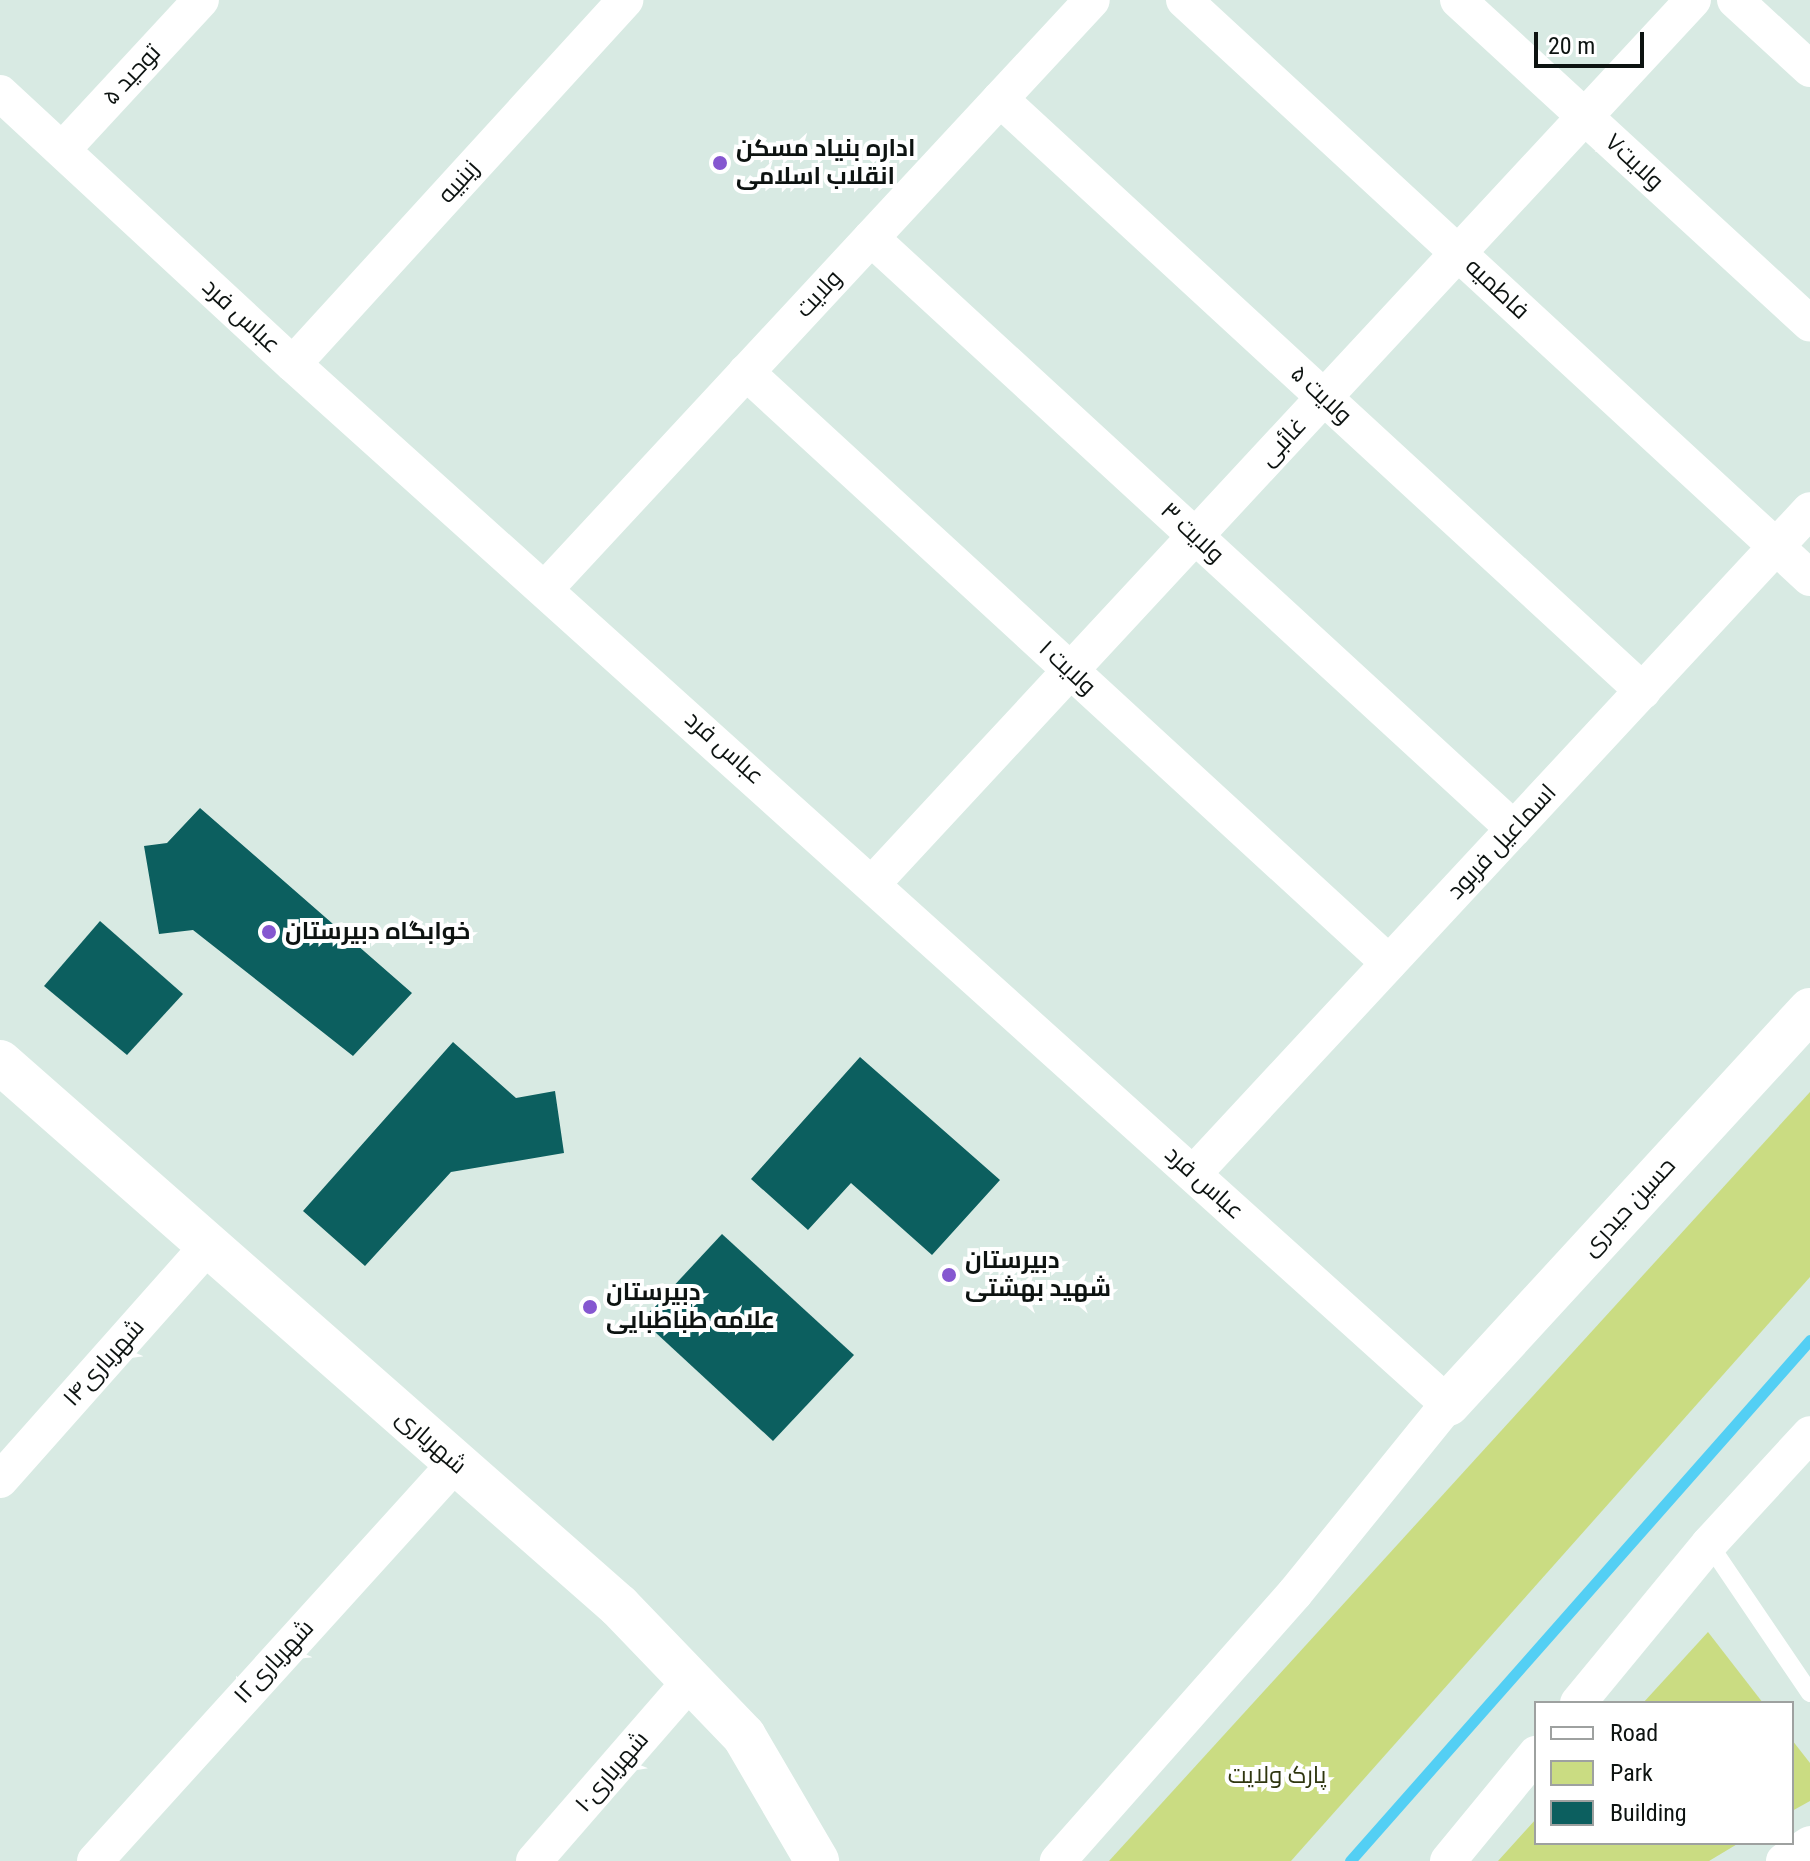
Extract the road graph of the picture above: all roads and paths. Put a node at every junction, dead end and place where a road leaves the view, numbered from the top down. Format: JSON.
{"nodes":[{"id":1,"x":201,"y":0,"type":"edge"},
{"id":2,"x":625,"y":0,"type":"edge"},
{"id":3,"x":1092,"y":0,"type":"edge"},
{"id":4,"x":1184,"y":0,"type":"edge"},
{"id":5,"x":1458,"y":0,"type":"edge"},
{"id":6,"x":1693,"y":0,"type":"edge"},
{"id":7,"x":1735,"y":0,"type":"edge"},
{"id":8,"x":1810,"y":69,"type":"edge"},
{"id":9,"x":0,"y":93,"type":"edge"},
{"id":10,"x":1000,"y":99,"type":"junction"},
{"id":11,"x":1585,"y":117,"type":"junction"},
{"id":12,"x":63,"y":149,"type":"junction"},
{"id":13,"x":871,"y":238,"type":"junction"},
{"id":14,"x":1458,"y":253,"type":"junction"},
{"id":15,"x":1810,"y":324,"type":"edge"},
{"id":16,"x":293,"y":364,"type":"junction"},
{"id":17,"x":746,"y":372,"type":"junction"},
{"id":18,"x":1324,"y":398,"type":"junction"},
{"id":19,"x":1810,"y":510,"type":"edge"},
{"id":20,"x":1195,"y":536,"type":"junction"},
{"id":21,"x":1776,"y":546,"type":"junction"},
{"id":22,"x":1810,"y":578,"type":"edge"},
{"id":23,"x":546,"y":588,"type":"junction"},
{"id":24,"x":1070,"y":671,"type":"junction"},
{"id":25,"x":1643,"y":691,"type":"junction"},
{"id":26,"x":1514,"y":829,"type":"junction"},
{"id":27,"x":873,"y":883,"type":"junction"},
{"id":28,"x":1389,"y":963,"type":"junction"},
{"id":29,"x":1810,"y":1010,"type":"edge"},
{"id":30,"x":0,"y":1062,"type":"edge"},
{"id":31,"x":1193,"y":1174,"type":"junction"},
{"id":32,"x":208,"y":1246,"type":"junction"},
{"id":33,"x":1448,"y":1404,"type":"junction"},
{"id":34,"x":1810,"y":1434,"type":"edge"},
{"id":35,"x":455,"y":1464,"type":"junction"},
{"id":36,"x":0,"y":1480,"type":"edge"},
{"id":37,"x":1709,"y":1544,"type":"junction"},
{"id":38,"x":689,"y":1683,"type":"junction"},
{"id":39,"x":1810,"y":1693,"type":"edge"},
{"id":40,"x":1580,"y":1701,"type":"edge"},
{"id":41,"x":1534,"y":1756,"type":"edge"},
{"id":42,"x":1810,"y":1844,"type":"edge"},
{"id":43,"x":95,"y":1861,"type":"edge"},
{"id":44,"x":534,"y":1861,"type":"edge"},
{"id":45,"x":817,"y":1861,"type":"edge"},
{"id":46,"x":1058,"y":1861,"type":"edge"},
{"id":47,"x":1448,"y":1861,"type":"edge"},
{"id":48,"x":1784,"y":1861,"type":"edge"}],
"edges":[{"from":1,"to":12,"type":"street","name":"توحید ۵"},
{"from":2,"to":16,"type":"street","name":"زینبیه"},
{"from":3,"to":10,"type":"street","name":"ولایت"},
{"from":4,"to":14,"type":"street","name":"فاطمیه"},
{"from":5,"to":11,"type":"street","name":"ولایت۷"},
{"from":6,"to":11,"type":"street","name":"غائبی"},
{"from":7,"to":8,"type":"street"},
{"from":9,"to":12,"type":"street","name":"عباس فرد"},
{"from":10,"to":13,"type":"street","name":"ولایت"},
{"from":10,"to":18,"type":"street","name":"ولایت ۵"},
{"from":11,"to":14,"type":"street","name":"غائبی"},
{"from":11,"to":15,"type":"street","name":"ولایت۷"},
{"from":12,"to":16,"type":"street","name":"عباس فرد"},
{"from":13,"to":17,"type":"street","name":"ولایت"},
{"from":13,"to":20,"type":"street","name":"ولایت ۳"},
{"from":14,"to":18,"type":"street","name":"غائبی"},
{"from":14,"to":21,"type":"street","name":"فاطمیه"},
{"from":16,"to":23,"type":"street","name":"عباس فرد"},
{"from":17,"to":23,"type":"street","name":"ولایت"},
{"from":17,"to":24,"type":"street","name":"ولایت ۱"},
{"from":18,"to":20,"type":"street","name":"غائبی"},
{"from":18,"to":25,"type":"street","name":"ولایت ۵"},
{"from":19,"to":21,"type":"street","name":"اسماعیل فربود"},
{"from":20,"to":24,"type":"street","name":"غائبی"},
{"from":20,"to":26,"type":"street","name":"ولایت ۳"},
{"from":21,"to":22,"type":"street","name":"فاطمیه"},
{"from":21,"to":25,"type":"street","name":"اسماعیل فربود"},
{"from":23,"to":27,"type":"street","name":"عباس فرد"},
{"from":24,"to":27,"type":"street","name":"غائبی"},
{"from":24,"to":28,"type":"street","name":"ولایت ۱"},
{"from":25,"to":26,"type":"street","name":"اسماعیل فربود"},
{"from":26,"to":28,"type":"street","name":"اسماعیل فربود"},
{"from":27,"to":31,"type":"street","name":"عباس فرد"},
{"from":28,"to":31,"type":"street","name":"اسماعیل فربود"},
{"from":29,"to":33,"type":"main road","name":"حسین حیدری"},
{"from":30,"to":32,"type":"main road","name":"شهریاری"},
{"from":31,"to":33,"type":"street","name":"عباس فرد"},
{"from":32,"to":35,"type":"main road","name":"شهریاری"},
{"from":32,"to":36,"type":"street","name":"شهریاری۱۴"},
{"from":33,"to":46,"type":"street"},
{"from":34,"to":37,"type":"street"},
{"from":35,"to":38,"type":"main road","name":"شهریاری"},
{"from":35,"to":43,"type":"street","name":"شهریاری۱۲"},
{"from":37,"to":39,"type":"lane"},
{"from":37,"to":40,"type":"street"},
{"from":38,"to":44,"type":"street","name":"شهریاری۱۰"},
{"from":38,"to":45,"type":"main road","name":"شهریاری"},
{"from":41,"to":47,"type":"street"},
{"from":42,"to":48,"type":"street"}]}
